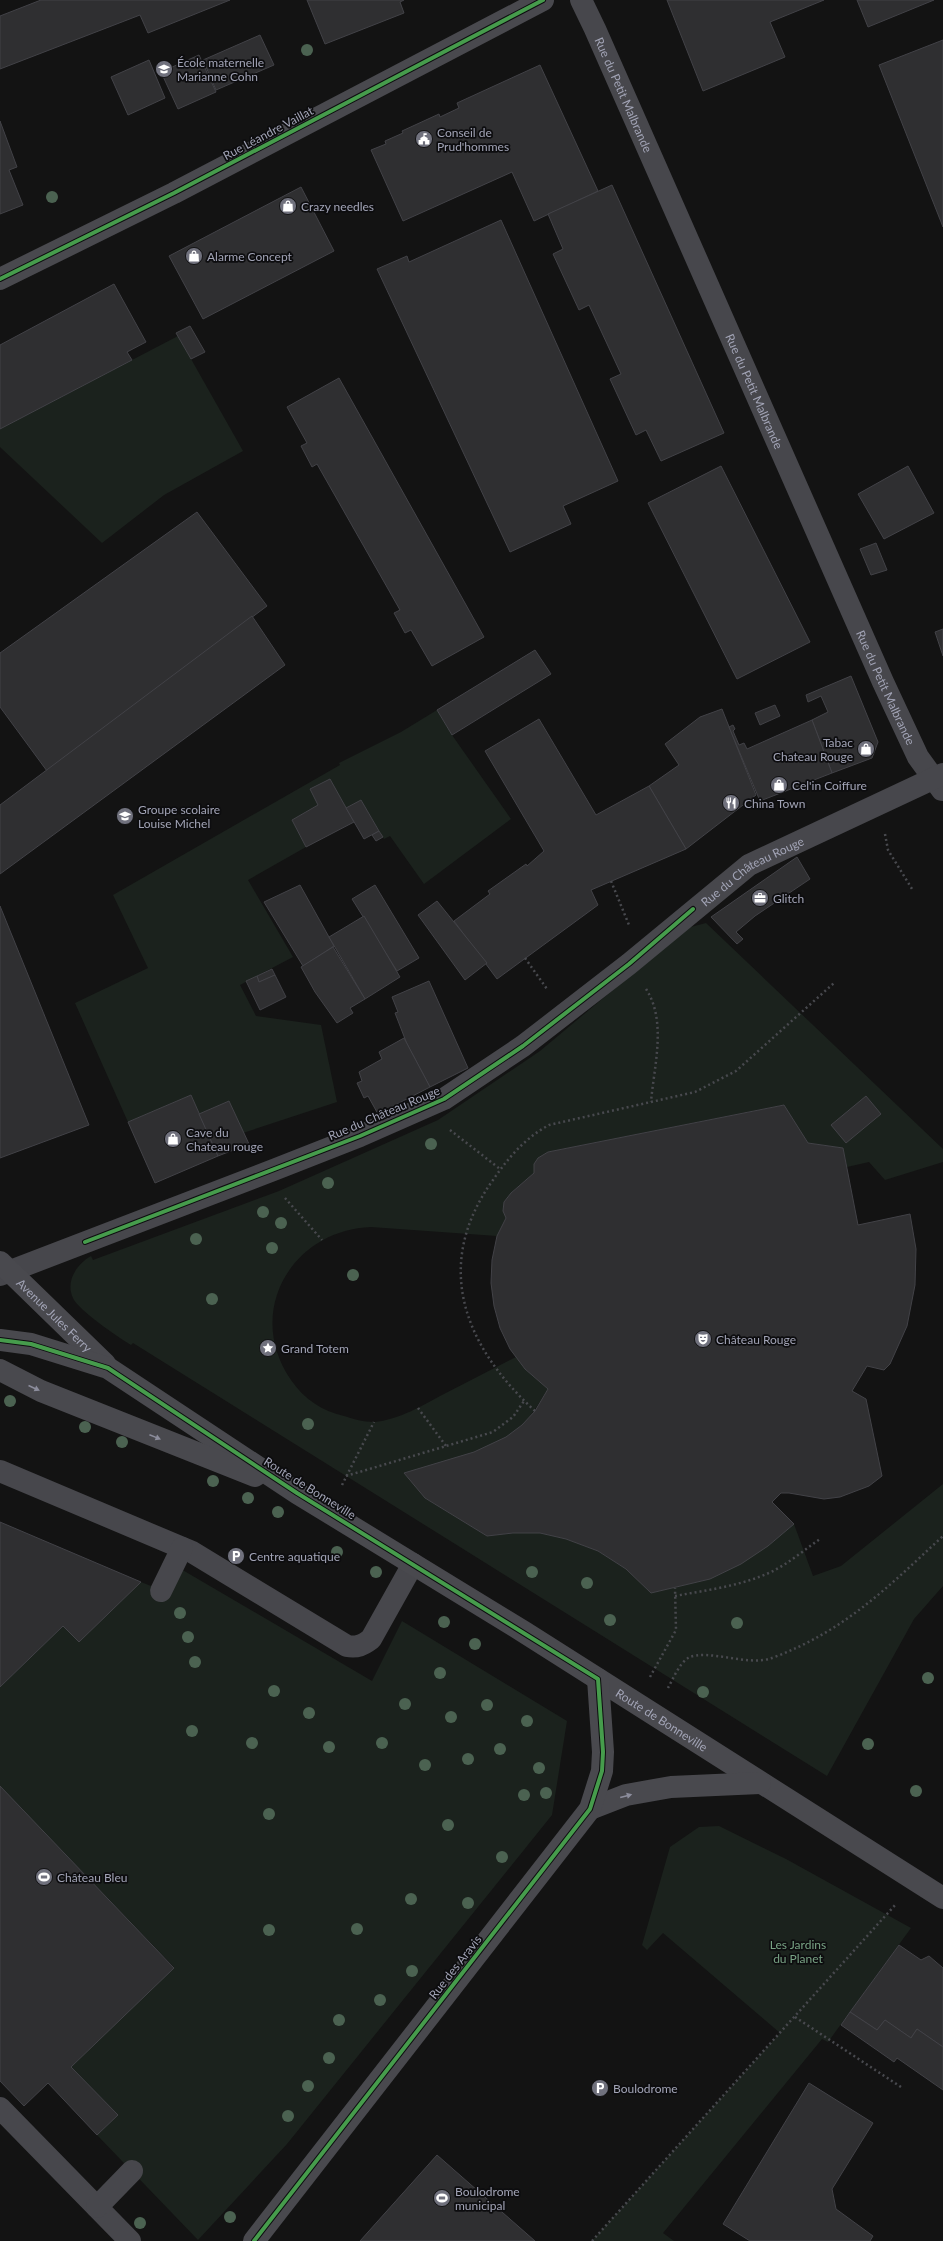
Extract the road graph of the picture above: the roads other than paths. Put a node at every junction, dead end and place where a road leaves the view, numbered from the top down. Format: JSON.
{"nodes":[{"id":1,"x":543,"y":0,"type":"edge"},
{"id":2,"x":581,"y":0,"type":"edge"},
{"id":3,"x":0,"y":279,"type":"edge"},
{"id":4,"x":940,"y":782,"type":"edge"},
{"id":5,"x":3,"y":1270,"type":"edge"},
{"id":6,"x":0,"y":1340,"type":"edge"},
{"id":7,"x":108,"y":1368,"type":"junction"},
{"id":8,"x":0,"y":1370,"type":"edge"},
{"id":9,"x":0,"y":1471,"type":"edge"},
{"id":10,"x":297,"y":1493,"type":"junction"},
{"id":11,"x":182,"y":1548,"type":"junction"},
{"id":12,"x":413,"y":1564,"type":"junction"},
{"id":13,"x":161,"y":1591,"type":"dead end"},
{"id":14,"x":598,"y":1679,"type":"junction"},
{"id":15,"x":760,"y":1783,"type":"junction"},
{"id":16,"x":590,"y":1809,"type":"junction"},
{"id":17,"x":943,"y":1898,"type":"edge"},
{"id":18,"x":0,"y":2108,"type":"edge"},
{"id":19,"x":132,"y":2171,"type":"dead end"},
{"id":20,"x":97,"y":2207,"type":"junction"},
{"id":21,"x":130,"y":2241,"type":"edge"},
{"id":22,"x":254,"y":2241,"type":"edge"}],
"edges":[{"from":1,"to":3,"type":"main road","name":"Rue Léandre Vaillat"},
{"from":2,"to":4,"type":"street","name":"Rue du Petit Malbrande"},
{"from":4,"to":5,"type":"street","name":"Rue du Château Rouge"},
{"from":5,"to":7,"type":"main road","name":"Avenue Jules Ferry"},
{"from":6,"to":7,"type":"main road","name":"Route de Bonneville"},
{"from":7,"to":10,"type":"main road","name":"Route de Bonneville"},
{"from":8,"to":10,"type":"main road","name":"Route de Bonneville","one_way":true},
{"from":9,"to":11,"type":"street"},
{"from":10,"to":12,"type":"main road","name":"Route de Bonneville"},
{"from":11,"to":12,"type":"street"},
{"from":11,"to":13,"type":"street"},
{"from":12,"to":14,"type":"main road","name":"Route de Bonneville"},
{"from":14,"to":15,"type":"main road","name":"Route de Bonneville"},
{"from":14,"to":16,"type":"main road","name":"Rue des Aravis"},
{"from":16,"to":15,"type":"main road","one_way":true},
{"from":15,"to":17,"type":"main road","name":"Route de Bonneville"},
{"from":16,"to":22,"type":"main road","name":"Rue des Aravis"},
{"from":18,"to":20,"type":"street"},
{"from":19,"to":20,"type":"street"},
{"from":20,"to":21,"type":"street"}]}
